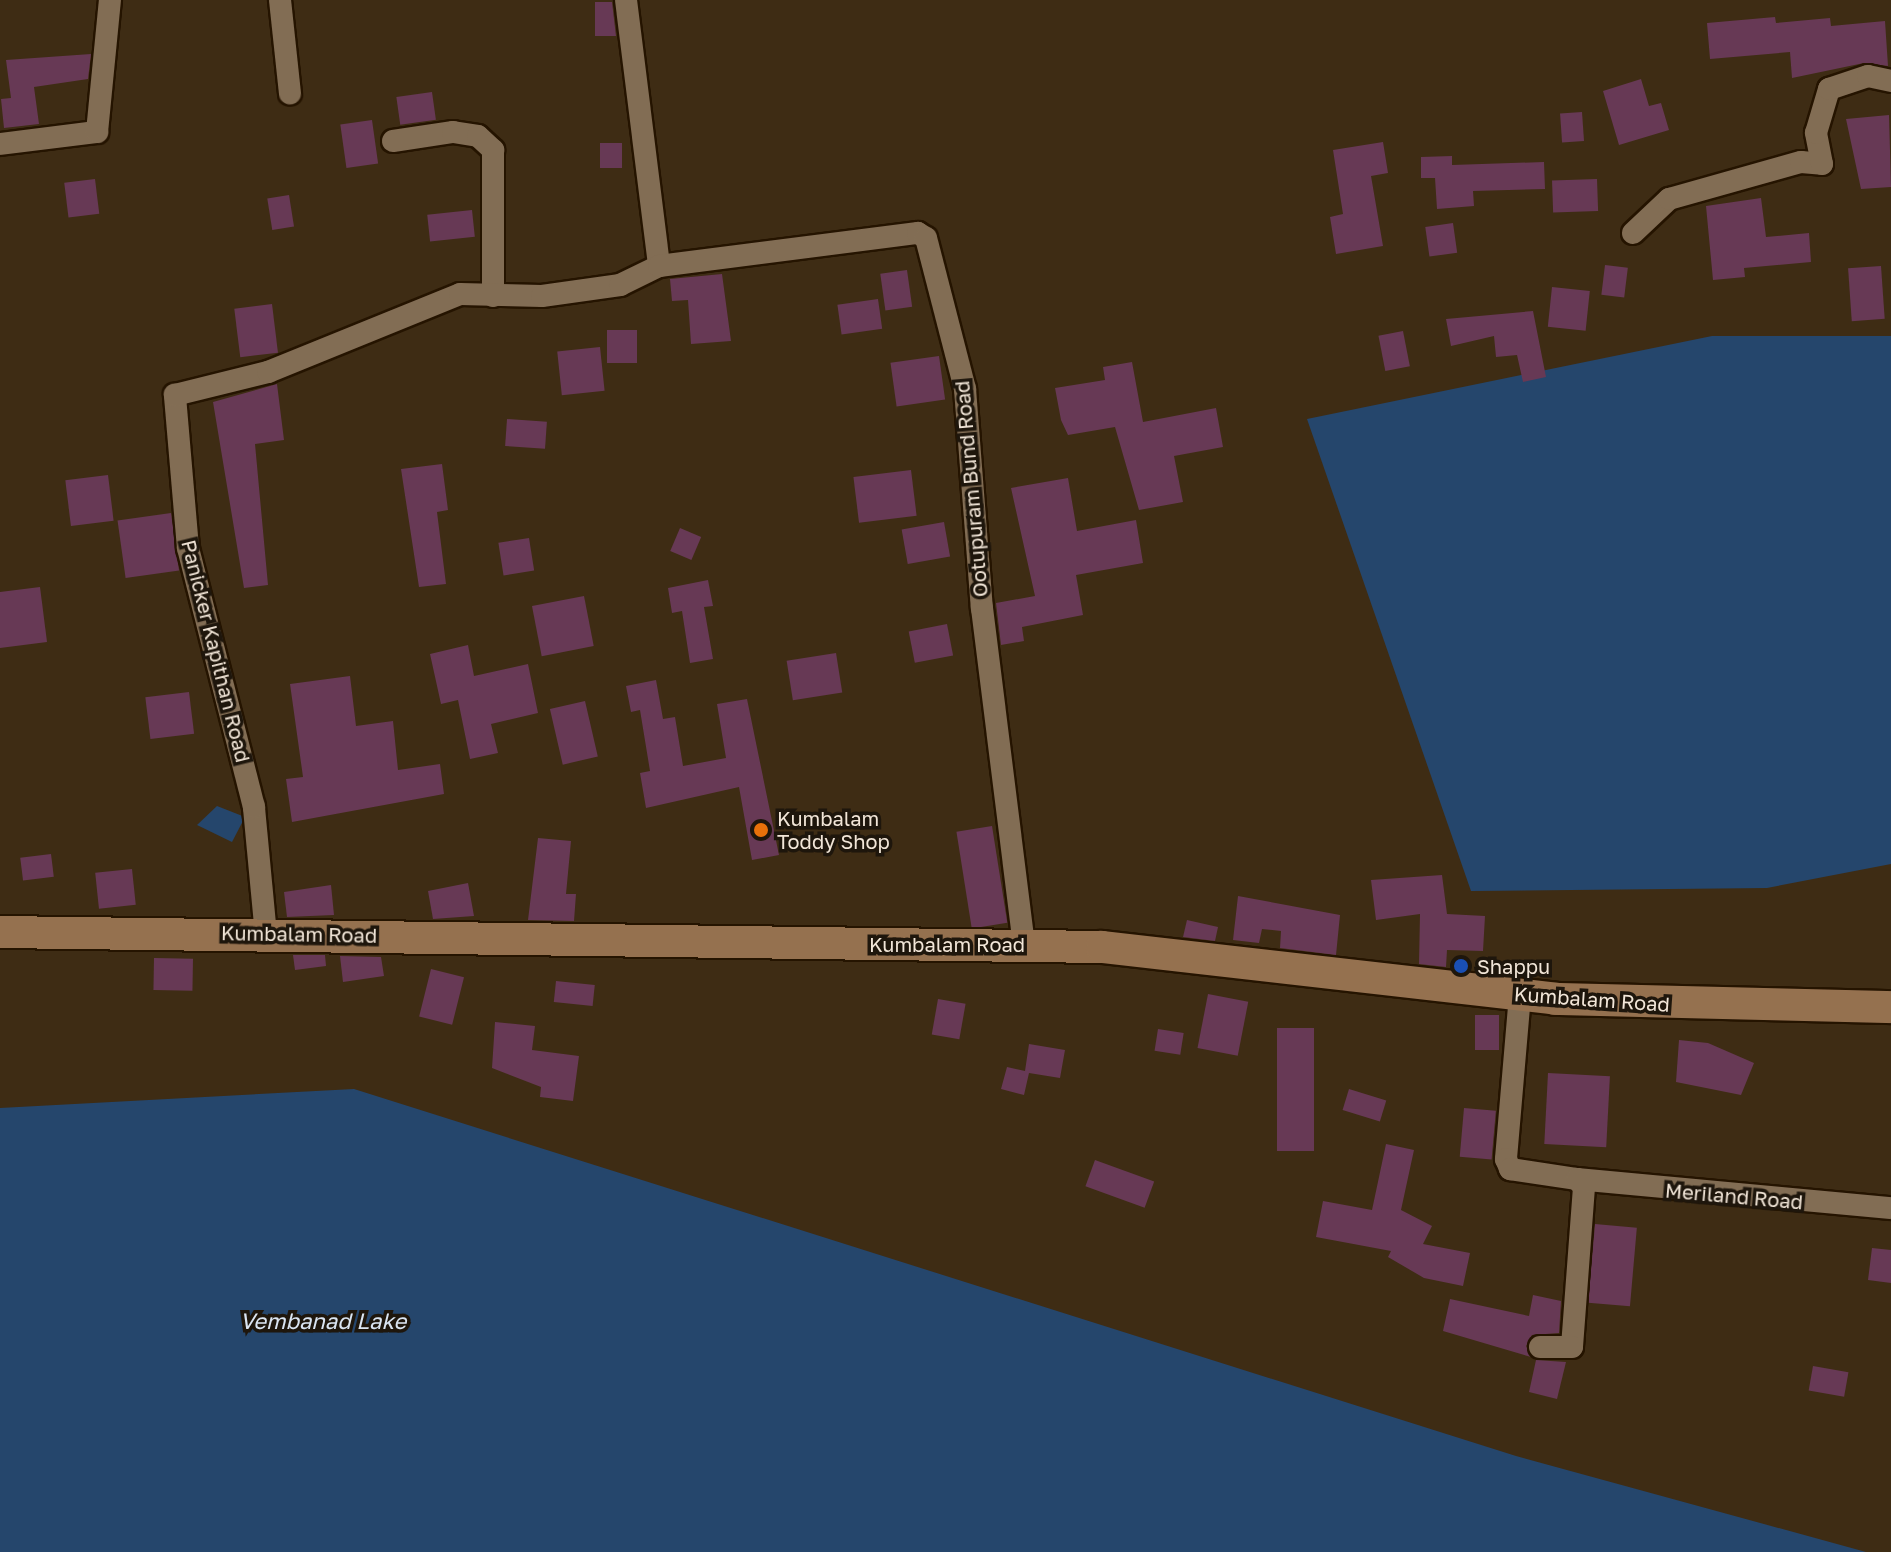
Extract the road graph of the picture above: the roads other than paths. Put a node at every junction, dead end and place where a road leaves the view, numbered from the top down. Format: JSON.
{"nodes":[{"id":1,"x":110,"y":0,"type":"edge"},
{"id":2,"x":280,"y":0,"type":"edge"},
{"id":3,"x":626,"y":0,"type":"edge"},
{"id":4,"x":1891,"y":81,"type":"edge"},
{"id":5,"x":290,"y":93,"type":"dead end"},
{"id":6,"x":393,"y":141,"type":"dead end"},
{"id":7,"x":0,"y":144,"type":"edge"},
{"id":8,"x":1633,"y":233,"type":"dead end"},
{"id":9,"x":659,"y":266,"type":"junction"},
{"id":10,"x":493,"y":296,"type":"junction"},
{"id":11,"x":0,"y":932,"type":"edge"},
{"id":12,"x":266,"y":935,"type":"junction"},
{"id":13,"x":1024,"y":944,"type":"junction"},
{"id":14,"x":1520,"y":995,"type":"junction"},
{"id":15,"x":1891,"y":1007,"type":"edge"},
{"id":16,"x":1577,"y":1179,"type":"junction"},
{"id":17,"x":1891,"y":1208,"type":"edge"},
{"id":18,"x":1540,"y":1347,"type":"dead end"}],
"edges":[{"from":1,"to":7,"type":"street"},
{"from":2,"to":5,"type":"street"},
{"from":3,"to":9,"type":"street"},
{"from":4,"to":8,"type":"street"},
{"from":6,"to":10,"type":"street"},
{"from":9,"to":10,"type":"street","name":"Panicker Kapithan Road"},
{"from":9,"to":13,"type":"street","name":"Ootupuram Bund Road"},
{"from":10,"to":12,"type":"street","name":"Panicker Kapithan Road"},
{"from":11,"to":12,"type":"main road","name":"Kumbalam Road"},
{"from":12,"to":13,"type":"main road","name":"Kumbalam Road"},
{"from":13,"to":14,"type":"main road","name":"Kumbalam Road"},
{"from":14,"to":15,"type":"main road","name":"Kumbalam Road"},
{"from":14,"to":16,"type":"street","name":"Meriland Road"},
{"from":16,"to":17,"type":"street","name":"Meriland Road"},
{"from":16,"to":18,"type":"street"}]}
